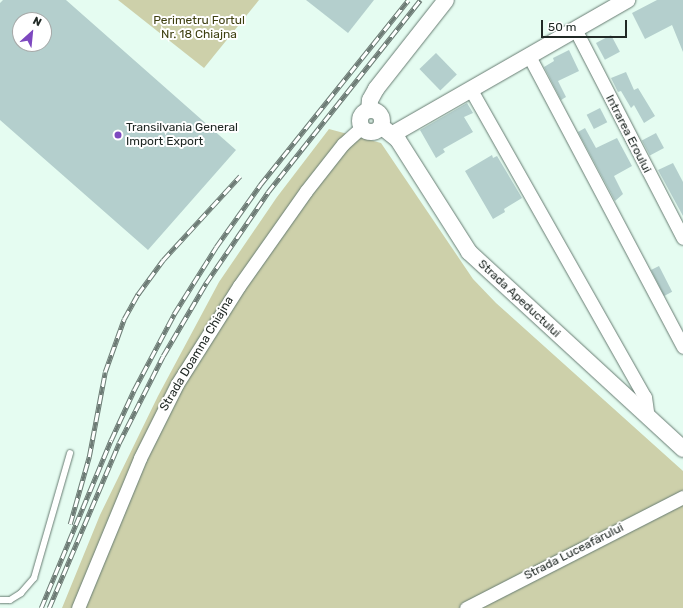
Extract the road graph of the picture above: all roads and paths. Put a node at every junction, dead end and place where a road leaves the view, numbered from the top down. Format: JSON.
{"nodes":[{"id":1,"x":446,"y":0,"type":"edge"},
{"id":2,"x":627,"y":0,"type":"edge"},
{"id":3,"x":575,"y":29,"type":"junction"},
{"id":4,"x":529,"y":56,"type":"junction"},
{"id":5,"x":471,"y":90,"type":"junction"},
{"id":6,"x":369,"y":110,"type":"junction"},
{"id":7,"x":362,"y":127,"type":"junction"},
{"id":8,"x":387,"y":130,"type":"junction"},
{"id":9,"x":683,"y":238,"type":"edge"},
{"id":10,"x":683,"y":347,"type":"edge"},
{"id":11,"x":648,"y":418,"type":"junction"},
{"id":12,"x":683,"y":449,"type":"edge"},
{"id":13,"x":70,"y":453,"type":"dead end"},
{"id":14,"x":683,"y":497,"type":"edge"},
{"id":15,"x":0,"y":600,"type":"edge"},
{"id":16,"x":78,"y":608,"type":"edge"},
{"id":17,"x":466,"y":608,"type":"edge"}],
"edges":[{"from":1,"to":6,"type":"street"},
{"from":2,"to":3,"type":"street"},
{"from":3,"to":4,"type":"street"},
{"from":3,"to":9,"type":"street","name":"Intrarea Eroului"},
{"from":4,"to":5,"type":"street"},
{"from":4,"to":10,"type":"street"},
{"from":5,"to":8,"type":"street"},
{"from":5,"to":11,"type":"street"},
{"from":6,"to":7,"type":"street"},
{"from":6,"to":8,"type":"street","name":"Strada Apeductului"},
{"from":7,"to":8,"type":"street"},
{"from":7,"to":16,"type":"street","name":"Strada Doamna Chiajna"},
{"from":8,"to":11,"type":"street","name":"Strada Apeductului"},
{"from":11,"to":12,"type":"street","name":"Strada Apeductului"},
{"from":13,"to":15,"type":"lane"},
{"from":14,"to":17,"type":"street","name":"Strada Luceafărului"}]}
